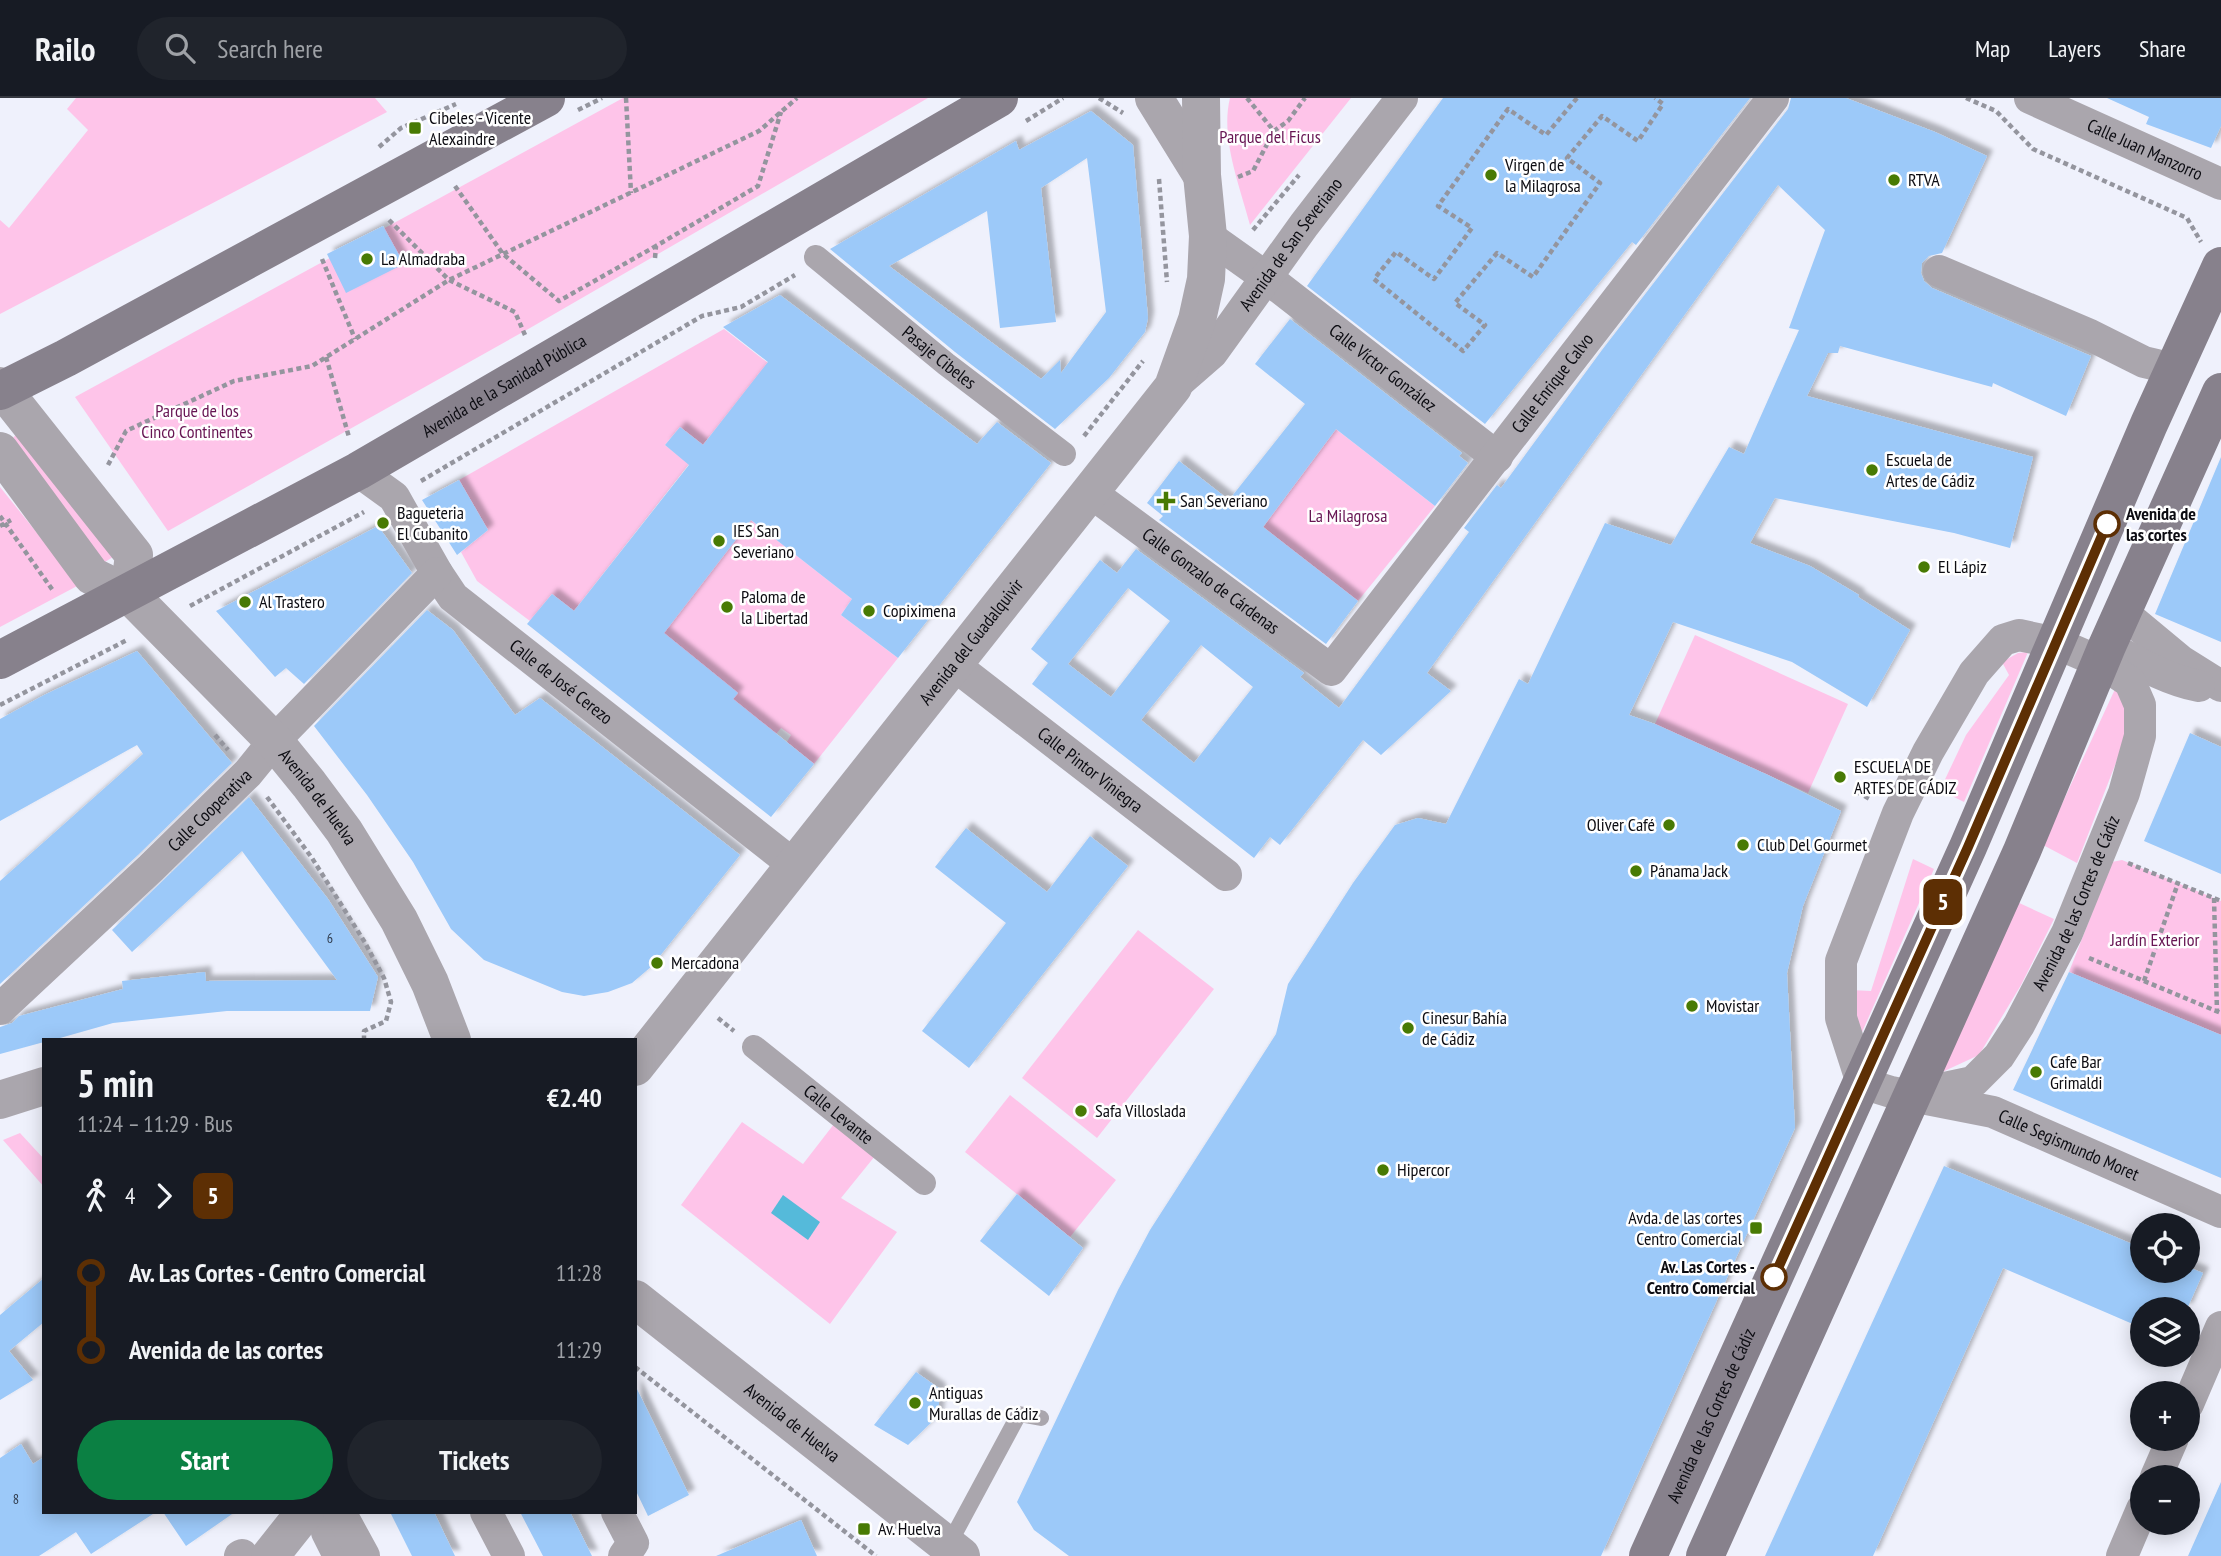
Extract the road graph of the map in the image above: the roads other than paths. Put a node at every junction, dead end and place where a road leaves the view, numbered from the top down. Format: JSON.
{"nodes":[{"id":1,"x":999,"y":98,"type":"edge"},
{"id":2,"x":1154,"y":98,"type":"edge"},
{"id":3,"x":1201,"y":98,"type":"edge"},
{"id":4,"x":1402,"y":98,"type":"edge"},
{"id":5,"x":1773,"y":98,"type":"edge"},
{"id":6,"x":2030,"y":98,"type":"edge"},
{"id":7,"x":559,"y":106,"type":"edge"},
{"id":8,"x":1220,"y":176,"type":"junction"},
{"id":9,"x":2221,"y":184,"type":"edge"},
{"id":10,"x":1208,"y":236,"type":"junction"},
{"id":11,"x":2213,"y":256,"type":"edge"},
{"id":12,"x":816,"y":257,"type":"dead end"},
{"id":13,"x":1939,"y":271,"type":"dead end"},
{"id":14,"x":1267,"y":278,"type":"junction"},
{"id":15,"x":2174,"y":369,"type":"junction"},
{"id":16,"x":1173,"y":387,"type":"junction"},
{"id":17,"x":1,"y":389,"type":"edge"},
{"id":18,"x":2221,"y":392,"type":"edge"},
{"id":19,"x":0,"y":451,"type":"edge"},
{"id":20,"x":1064,"y":454,"type":"road end"},
{"id":21,"x":1497,"y":457,"type":"junction"},
{"id":22,"x":358,"y":471,"type":"junction"},
{"id":23,"x":1090,"y":492,"type":"junction"},
{"id":24,"x":2090,"y":565,"type":"junction"},
{"id":25,"x":437,"y":573,"type":"junction"},
{"id":26,"x":130,"y":594,"type":"junction"},
{"id":27,"x":2019,"y":635,"type":"junction"},
{"id":28,"x":2109,"y":640,"type":"junction"},
{"id":29,"x":2056,"y":643,"type":"junction"},
{"id":30,"x":0,"y":660,"type":"edge"},
{"id":31,"x":954,"y":665,"type":"junction"},
{"id":32,"x":1331,"y":670,"type":"joint"},
{"id":33,"x":2221,"y":688,"type":"edge"},
{"id":34,"x":274,"y":741,"type":"junction"},
{"id":35,"x":794,"y":865,"type":"junction"},
{"id":36,"x":1226,"y":875,"type":"dead end"},
{"id":37,"x":0,"y":1009,"type":"edge"},
{"id":38,"x":670,"y":1021,"type":"junction"},
{"id":39,"x":451,"y":1038,"type":"edge"},
{"id":40,"x":632,"y":1038,"type":"edge"},
{"id":41,"x":754,"y":1047,"type":"dead end"},
{"id":42,"x":637,"y":1064,"type":"edge"},
{"id":43,"x":1861,"y":1083,"type":"junction"},
{"id":44,"x":42,"y":1087,"type":"edge"},
{"id":45,"x":1912,"y":1095,"type":"junction"},
{"id":46,"x":0,"y":1100,"type":"edge"},
{"id":47,"x":924,"y":1183,"type":"dead end"},
{"id":48,"x":2221,"y":1212,"type":"edge"},
{"id":49,"x":637,"y":1301,"type":"edge"},
{"id":50,"x":2221,"y":1328,"type":"edge"},
{"id":51,"x":2198,"y":1381,"type":"edge"},
{"id":52,"x":1041,"y":1418,"type":"dead end"},
{"id":53,"x":273,"y":1514,"type":"edge"},
{"id":54,"x":303,"y":1514,"type":"edge"},
{"id":55,"x":323,"y":1514,"type":"edge"},
{"id":56,"x":341,"y":1514,"type":"edge"},
{"id":57,"x":487,"y":1514,"type":"edge"},
{"id":58,"x":618,"y":1514,"type":"edge"},
{"id":59,"x":2131,"y":1535,"type":"edge"},
{"id":60,"x":949,"y":1553,"type":"edge"},
{"id":61,"x":241,"y":1556,"type":"edge"},
{"id":62,"x":271,"y":1556,"type":"edge"},
{"id":63,"x":339,"y":1556,"type":"edge"},
{"id":64,"x":364,"y":1556,"type":"edge"},
{"id":65,"x":509,"y":1556,"type":"edge"},
{"id":66,"x":624,"y":1556,"type":"edge"},
{"id":67,"x":1648,"y":1556,"type":"edge"},
{"id":68,"x":1705,"y":1556,"type":"edge"},
{"id":69,"x":2122,"y":1556,"type":"edge"}],
"edges":[{"from":1,"to":22,"type":"main road","name":"Avenida de la Sanidad Pública"},
{"from":2,"to":8,"type":"street","name":"Avenida del Guadalquivir"},
{"from":3,"to":8,"type":"street","name":"Avenida del Guadalquivir"},
{"from":4,"to":14,"type":"street","name":"Avenida de San Severiano"},
{"from":5,"to":21,"type":"street","name":"Calle Enrique Calvo"},
{"from":6,"to":9,"type":"street","name":"Calle Juan Manzorro"},
{"from":7,"to":17,"type":"main road"},
{"from":8,"to":10,"type":"street","name":"Avenida del Guadalquivir"},
{"from":10,"to":14,"type":"street","name":"Calle Víctor González"},
{"from":10,"to":16,"type":"street","name":"Avenida del Guadalquivir"},
{"from":11,"to":15,"type":"main road","name":"Avenida de las Cortes de Cádiz"},
{"from":12,"to":20,"type":"street","name":"Pasaje Cibeles"},
{"from":13,"to":15,"type":"street"},
{"from":14,"to":16,"type":"street","name":"Avenida de San Severiano"},
{"from":14,"to":21,"type":"street","name":"Calle Víctor González"},
{"from":15,"to":24,"type":"main road","name":"Avenida de las Cortes de Cádiz"},
{"from":16,"to":23,"type":"street","name":"Avenida del Guadalquivir"},
{"from":17,"to":26,"type":"street"},
{"from":18,"to":28,"type":"main road"},
{"from":19,"to":26,"type":"street"},
{"from":21,"to":32,"type":"street","name":"Calle Enrique Calvo"},
{"from":22,"to":25,"type":"street","name":"Calle de José Cerezo"},
{"from":22,"to":26,"type":"main road","name":"Avenida de la Sanidad Pública"},
{"from":23,"to":31,"type":"street","name":"Avenida del Guadalquivir"},
{"from":23,"to":32,"type":"street","name":"Calle Gonzalo de Cárdenas"},
{"from":24,"to":27,"type":"street","name":"Avenida de las Cortes de Cádiz"},
{"from":24,"to":29,"type":"main road","name":"Avenida de las Cortes de Cádiz"},
{"from":25,"to":34,"type":"street","name":"Calle Cooperativa"},
{"from":25,"to":35,"type":"street","name":"Calle de José Cerezo"},
{"from":26,"to":30,"type":"main road","name":"Avenida de la Sanidad Pública"},
{"from":26,"to":34,"type":"street","name":"Avenida de Huelva"},
{"from":27,"to":29,"type":"street","name":"Avenida de las Cortes de Cádiz"},
{"from":27,"to":43,"type":"street","name":"Avenida de las Cortes de Cádiz"},
{"from":28,"to":29,"type":"street","name":"Avenida de las Cortes de Cádiz"},
{"from":28,"to":33,"type":"street"},
{"from":28,"to":45,"type":"main road"},
{"from":28,"to":45,"type":"street","name":"Avenida de las Cortes de Cádiz"},
{"from":29,"to":43,"type":"main road","name":"Avenida de las Cortes de Cádiz"},
{"from":31,"to":35,"type":"street","name":"Avenida del Guadalquivir"},
{"from":31,"to":36,"type":"street","name":"Calle Pintor Viniegra"},
{"from":34,"to":37,"type":"street","name":"Calle Cooperativa"},
{"from":34,"to":39,"type":"street","name":"Avenida de Huelva"},
{"from":35,"to":38,"type":"street","name":"Avenida del Guadalquivir"},
{"from":38,"to":40,"type":"street"},
{"from":38,"to":42,"type":"street","name":"Avenida del Guadalquivir"},
{"from":41,"to":47,"type":"street","name":"Calle Levante"},
{"from":43,"to":45,"type":"street","name":"Avenida de las Cortes de Cádiz"},
{"from":43,"to":67,"type":"main road","name":"Avenida de las Cortes de Cádiz"},
{"from":44,"to":46,"type":"street"},
{"from":45,"to":48,"type":"street","name":"Calle Segismundo Moret"},
{"from":45,"to":68,"type":"main road"},
{"from":49,"to":60,"type":"street","name":"Avenida de Huelva"},
{"from":50,"to":51,"type":"street"},
{"from":52,"to":60,"type":"lane"},
{"from":53,"to":61,"type":"street"},
{"from":54,"to":62,"type":"street"},
{"from":55,"to":63,"type":"street"},
{"from":56,"to":64,"type":"street"},
{"from":57,"to":65,"type":"street"},
{"from":58,"to":66,"type":"street"},
{"from":59,"to":69,"type":"street"}]}
